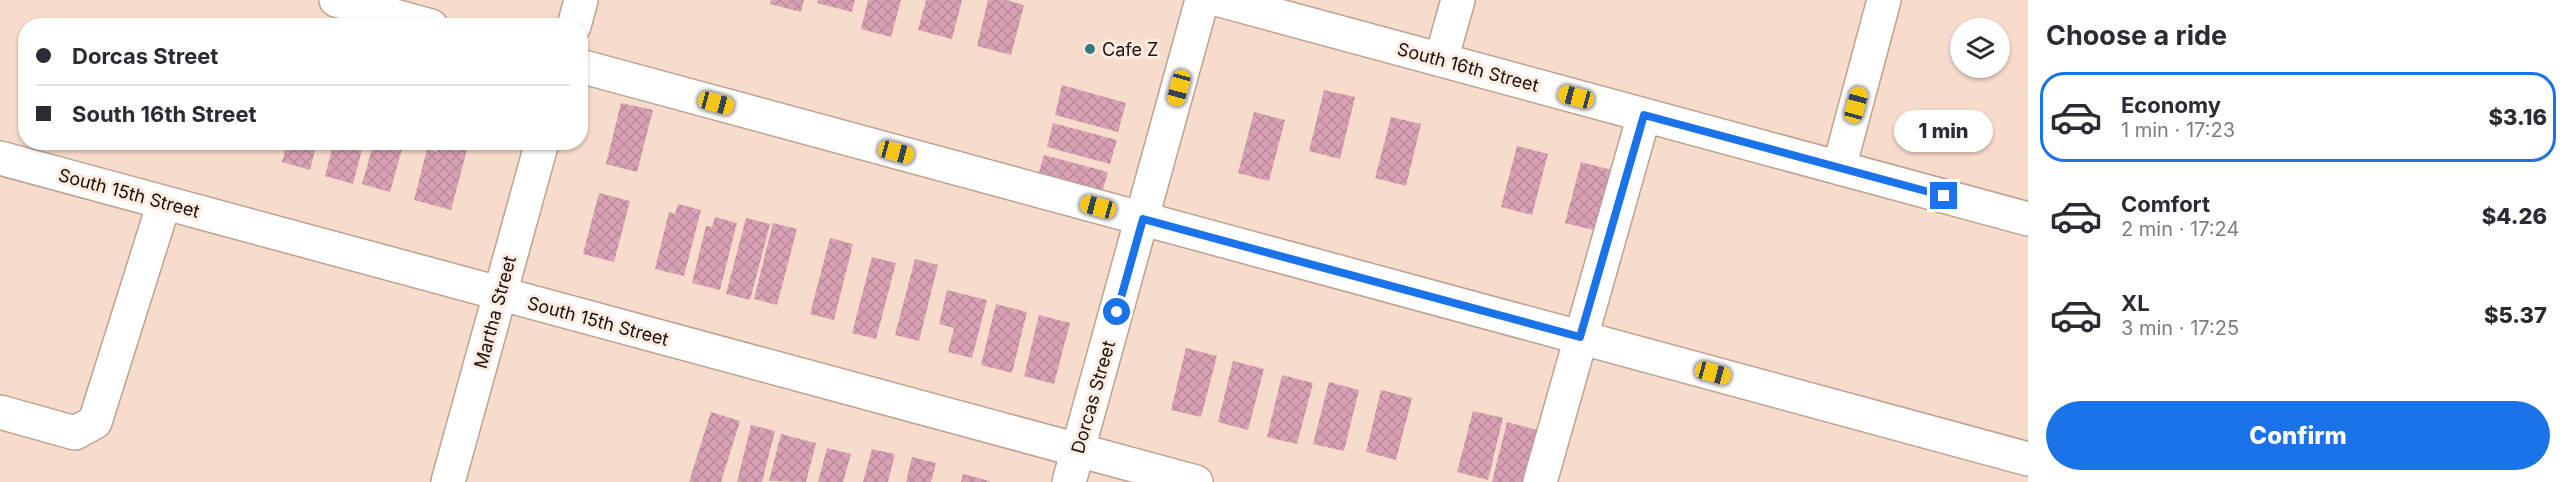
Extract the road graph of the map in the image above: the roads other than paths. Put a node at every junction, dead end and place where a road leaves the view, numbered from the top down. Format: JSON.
{"nodes":[{"id":1,"x":336,"y":0,"type":"edge"},
{"id":2,"x":581,"y":0,"type":"edge"},
{"id":3,"x":1202,"y":0,"type":"edge"},
{"id":4,"x":1220,"y":0,"type":"edge"},
{"id":5,"x":1458,"y":0,"type":"edge"},
{"id":6,"x":1884,"y":0,"type":"edge"},
{"id":7,"x":402,"y":18,"type":"edge"},
{"id":8,"x":576,"y":18,"type":"edge"},
{"id":9,"x":1442,"y":60,"type":"junction"},
{"id":10,"x":588,"y":68,"type":"edge"},
{"id":11,"x":1644,"y":115,"type":"junction"},
{"id":12,"x":540,"y":150,"type":"edge"},
{"id":13,"x":0,"y":158,"type":"edge"},
{"id":14,"x":1839,"y":168,"type":"junction"},
{"id":15,"x":164,"y":203,"type":"junction"},
{"id":16,"x":1143,"y":219,"type":"junction"},
{"id":17,"x":2028,"y":219,"type":"edge"},
{"id":18,"x":500,"y":294,"type":"junction"},
{"id":19,"x":1580,"y":337,"type":"junction"},
{"id":20,"x":0,"y":412,"type":"edge"},
{"id":21,"x":1078,"y":450,"type":"junction"},
{"id":22,"x":2024,"y":459,"type":"edge"},
{"id":23,"x":448,"y":482,"type":"edge"},
{"id":24,"x":1069,"y":482,"type":"edge"},
{"id":25,"x":1196,"y":482,"type":"edge"},
{"id":26,"x":1540,"y":482,"type":"edge"}],
"edges":[{"from":1,"to":7,"type":"street"},
{"from":2,"to":8,"type":"street"},
{"from":3,"to":16,"type":"street","name":"Dorcas Street"},
{"from":4,"to":9,"type":"street","name":"South 16th Street"},
{"from":5,"to":9,"type":"street"},
{"from":6,"to":14,"type":"street"},
{"from":9,"to":11,"type":"street","name":"South 16th Street"},
{"from":10,"to":16,"type":"street"},
{"from":11,"to":14,"type":"street","name":"South 16th Street"},
{"from":11,"to":19,"type":"street"},
{"from":12,"to":18,"type":"street","name":"Martha Street"},
{"from":13,"to":15,"type":"street","name":"South 15th Street"},
{"from":14,"to":17,"type":"street","name":"South 16th Street"},
{"from":15,"to":18,"type":"street","name":"South 15th Street"},
{"from":15,"to":20,"type":"street"},
{"from":16,"to":19,"type":"street"},
{"from":16,"to":21,"type":"street","name":"Dorcas Street"},
{"from":18,"to":21,"type":"street","name":"South 15th Street"},
{"from":18,"to":23,"type":"street","name":"Martha Street"},
{"from":19,"to":22,"type":"street"},
{"from":19,"to":26,"type":"street"},
{"from":21,"to":24,"type":"street","name":"Dorcas Street"},
{"from":21,"to":25,"type":"street","name":"South 15th Street"}]}
